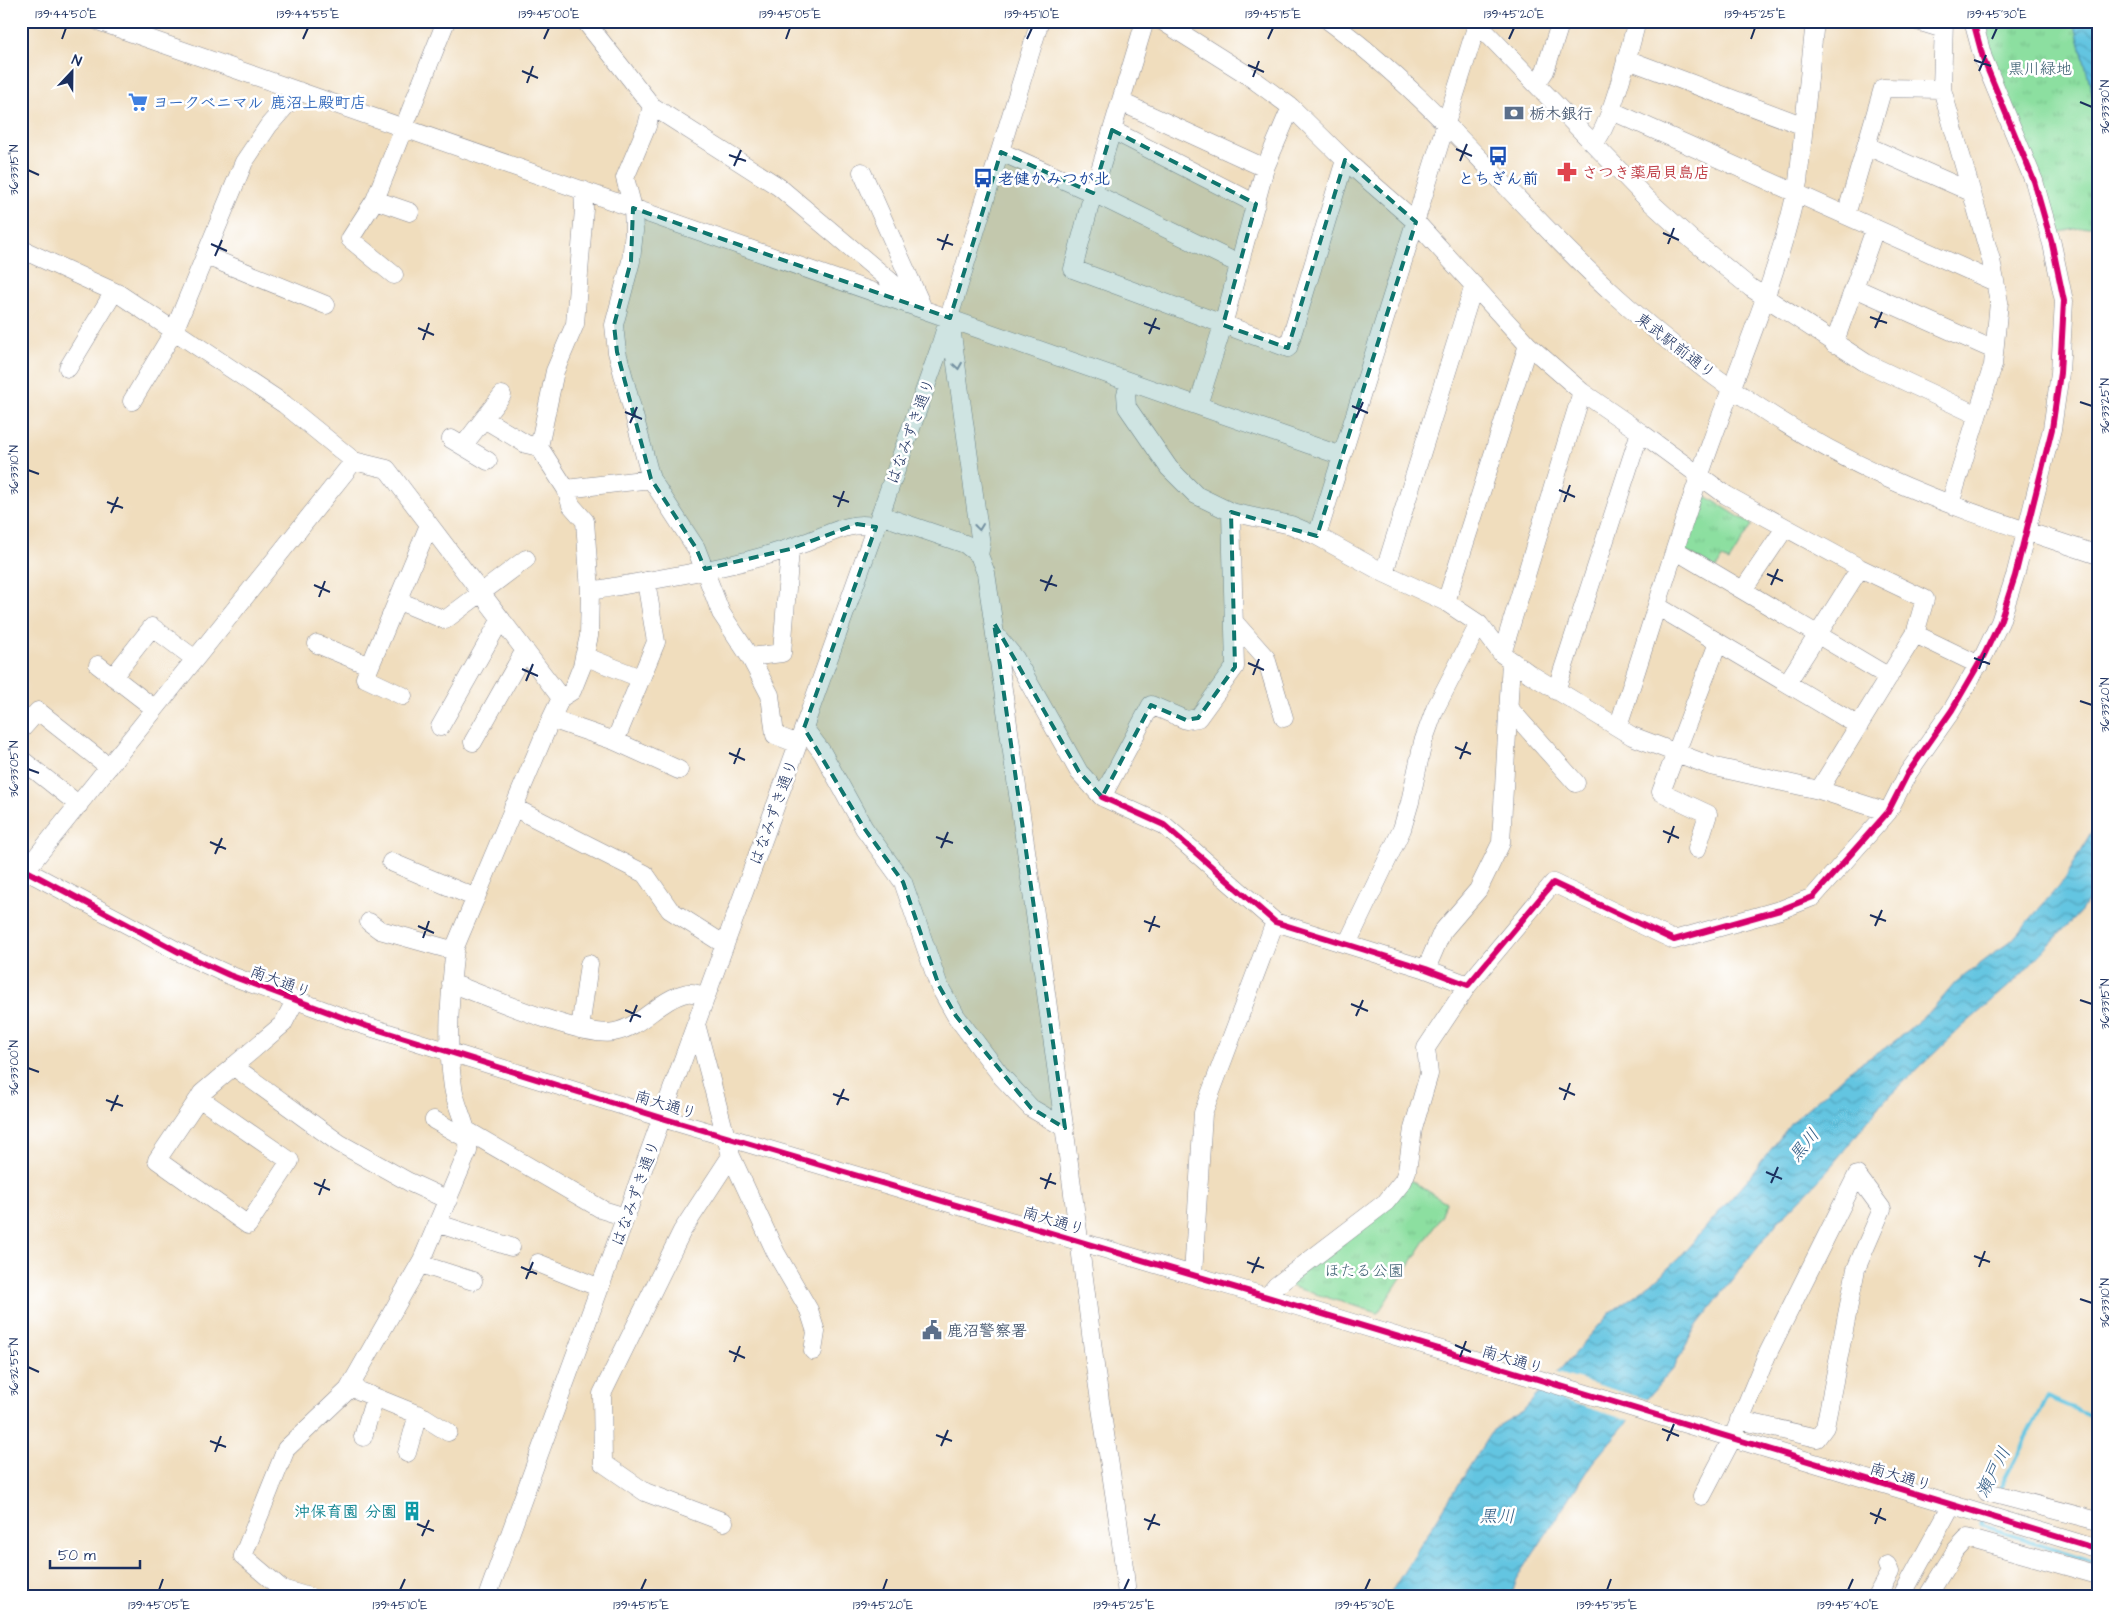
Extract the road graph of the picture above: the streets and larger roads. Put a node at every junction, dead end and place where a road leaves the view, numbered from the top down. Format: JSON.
{"nodes":[{"id":1,"x":98,"y":21,"type":"edge"},
{"id":2,"x":446,"y":21,"type":"edge"},
{"id":3,"x":585,"y":21,"type":"edge"},
{"id":4,"x":1040,"y":21,"type":"edge"},
{"id":5,"x":1145,"y":21,"type":"edge"},
{"id":6,"x":1162,"y":21,"type":"edge"},
{"id":7,"x":1329,"y":21,"type":"edge"},
{"id":8,"x":1561,"y":21,"type":"edge"},
{"id":9,"x":1637,"y":21,"type":"edge"},
{"id":10,"x":1816,"y":21,"type":"edge"},
{"id":11,"x":1917,"y":21,"type":"edge"},
{"id":12,"x":1973,"y":21,"type":"edge"},
{"id":13,"x":1477,"y":22,"type":"edge"},
{"id":14,"x":1944,"y":25,"type":"edge"},
{"id":15,"x":1626,"y":59,"type":"junction"},
{"id":16,"x":1537,"y":83,"type":"junction"},
{"id":17,"x":1942,"y":89,"type":"junction"},
{"id":18,"x":299,"y":91,"type":"junction"},
{"id":19,"x":1120,"y":102,"type":"junction"},
{"id":20,"x":652,"y":106,"type":"junction"},
{"id":21,"x":1291,"y":107,"type":"junction"},
{"id":22,"x":1610,"y":110,"type":"junction"},
{"id":23,"x":1446,"y":123,"type":"junction"},
{"id":24,"x":1804,"y":126,"type":"junction"},
{"id":25,"x":405,"y":128,"type":"junction"},
{"id":26,"x":1112,"y":130,"type":"junction"},
{"id":27,"x":1594,"y":144,"type":"junction"},
{"id":28,"x":1867,"y":146,"type":"junction"},
{"id":29,"x":1001,"y":152,"type":"junction"},
{"id":30,"x":1345,"y":160,"type":"junction"},
{"id":31,"x":1265,"y":168,"type":"junction"},
{"id":32,"x":862,"y":172,"type":"dead end"},
{"id":33,"x":583,"y":190,"type":"junction"},
{"id":34,"x":1972,"y":192,"type":"junction"},
{"id":35,"x":1093,"y":193,"type":"junction"},
{"id":36,"x":1796,"y":194,"type":"junction"},
{"id":37,"x":374,"y":200,"type":"junction"},
{"id":38,"x":1256,"y":204,"type":"junction"},
{"id":39,"x":633,"y":208,"type":"junction"},
{"id":40,"x":410,"y":212,"type":"dead end"},
{"id":41,"x":1846,"y":215,"type":"junction"},
{"id":42,"x":1416,"y":222,"type":"junction"},
{"id":43,"x":1876,"y":229,"type":"junction"},
{"id":44,"x":21,"y":249,"type":"edge"},
{"id":45,"x":206,"y":256,"type":"junction"},
{"id":46,"x":1240,"y":264,"type":"junction"},
{"id":47,"x":394,"y":274,"type":"dead end"},
{"id":48,"x":1995,"y":282,"type":"junction"},
{"id":49,"x":1474,"y":285,"type":"junction"},
{"id":50,"x":1855,"y":288,"type":"junction"},
{"id":51,"x":114,"y":292,"type":"junction"},
{"id":52,"x":1765,"y":298,"type":"junction"},
{"id":53,"x":326,"y":305,"type":"dead end"},
{"id":54,"x":923,"y":309,"type":"junction"},
{"id":55,"x":950,"y":318,"type":"junction"},
{"id":56,"x":1223,"y":325,"type":"junction"},
{"id":57,"x":174,"y":331,"type":"junction"},
{"id":58,"x":1834,"y":344,"type":"junction"},
{"id":59,"x":1528,"y":345,"type":"junction"},
{"id":60,"x":1994,"y":350,"type":"junction"},
{"id":61,"x":68,"y":368,"type":"dead end"},
{"id":62,"x":1130,"y":382,"type":"junction"},
{"id":63,"x":1732,"y":389,"type":"junction"},
{"id":64,"x":1582,"y":392,"type":"junction"},
{"id":65,"x":502,"y":396,"type":"dead end"},
{"id":66,"x":132,"y":401,"type":"dead end"},
{"id":67,"x":1198,"y":404,"type":"junction"},
{"id":68,"x":1977,"y":415,"type":"junction"},
{"id":69,"x":484,"y":419,"type":"junction"},
{"id":70,"x":1640,"y":432,"type":"junction"},
{"id":71,"x":539,"y":447,"type":"junction"},
{"id":72,"x":1342,"y":456,"type":"junction"},
{"id":73,"x":354,"y":461,"type":"junction"},
{"id":74,"x":488,"y":461,"type":"dead end"},
{"id":75,"x":1699,"y":476,"type":"junction"},
{"id":76,"x":651,"y":479,"type":"junction"},
{"id":77,"x":566,"y":489,"type":"junction"},
{"id":78,"x":1950,"y":504,"type":"junction"},
{"id":79,"x":1231,"y":512,"type":"junction"},
{"id":80,"x":878,"y":521,"type":"junction"},
{"id":81,"x":429,"y":525,"type":"junction"},
{"id":82,"x":1785,"y":528,"type":"junction"},
{"id":83,"x":2031,"y":532,"type":"junction"},
{"id":84,"x":1317,"y":536,"type":"junction"},
{"id":85,"x":790,"y":549,"type":"junction"},
{"id":86,"x":1675,"y":550,"type":"junction"},
{"id":87,"x":979,"y":555,"type":"junction"},
{"id":88,"x":2098,"y":555,"type":"edge"},
{"id":89,"x":526,"y":559,"type":"dead end"},
{"id":90,"x":1860,"y":568,"type":"junction"},
{"id":91,"x":705,"y":569,"type":"junction"},
{"id":92,"x":1384,"y":573,"type":"junction"},
{"id":93,"x":646,"y":581,"type":"junction"},
{"id":94,"x":1743,"y":590,"type":"junction"},
{"id":95,"x":590,"y":591,"type":"junction"},
{"id":96,"x":481,"y":593,"type":"junction"},
{"id":97,"x":1446,"y":602,"type":"junction"},
{"id":98,"x":406,"y":604,"type":"dead end"},
{"id":99,"x":1657,"y":606,"type":"junction"},
{"id":100,"x":501,"y":619,"type":"junction"},
{"id":101,"x":1236,"y":624,"type":"junction"},
{"id":102,"x":1479,"y":624,"type":"junction"},
{"id":103,"x":1818,"y":634,"type":"junction"},
{"id":104,"x":1915,"y":634,"type":"junction"},
{"id":105,"x":996,"y":635,"type":"junction"},
{"id":106,"x":1718,"y":642,"type":"junction"},
{"id":107,"x":317,"y":644,"type":"dead end"},
{"id":108,"x":525,"y":650,"type":"junction"},
{"id":109,"x":584,"y":656,"type":"junction"},
{"id":110,"x":1506,"y":657,"type":"junction"},
{"id":111,"x":750,"y":658,"type":"junction"},
{"id":112,"x":195,"y":659,"type":"junction"},
{"id":113,"x":98,"y":665,"type":"dead end"},
{"id":114,"x":1978,"y":665,"type":"junction"},
{"id":115,"x":370,"y":666,"type":"junction"},
{"id":116,"x":113,"y":677,"type":"junction"},
{"id":117,"x":1889,"y":677,"type":"junction"},
{"id":118,"x":640,"y":678,"type":"junction"},
{"id":119,"x":1787,"y":683,"type":"junction"},
{"id":120,"x":1556,"y":690,"type":"junction"},
{"id":121,"x":402,"y":696,"type":"dead end"},
{"id":122,"x":561,"y":698,"type":"junction"},
{"id":123,"x":1508,"y":707,"type":"junction"},
{"id":124,"x":155,"y":709,"type":"junction"},
{"id":125,"x":1284,"y":718,"type":"dead end"},
{"id":126,"x":551,"y":719,"type":"junction"},
{"id":127,"x":1859,"y":726,"type":"junction"},
{"id":128,"x":440,"y":727,"type":"dead end"},
{"id":129,"x":1618,"y":727,"type":"junction"},
{"id":130,"x":804,"y":728,"type":"junction"},
{"id":131,"x":21,"y":730,"type":"edge"},
{"id":132,"x":615,"y":741,"type":"junction"},
{"id":133,"x":473,"y":742,"type":"dead end"},
{"id":134,"x":798,"y":744,"type":"junction"},
{"id":135,"x":1677,"y":753,"type":"junction"},
{"id":136,"x":21,"y":759,"type":"edge"},
{"id":137,"x":109,"y":767,"type":"junction"},
{"id":138,"x":679,"y":770,"type":"dead end"},
{"id":139,"x":1576,"y":783,"type":"dead end"},
{"id":140,"x":1819,"y":790,"type":"junction"},
{"id":141,"x":1102,"y":797,"type":"junction"},
{"id":142,"x":79,"y":805,"type":"junction"},
{"id":143,"x":513,"y":807,"type":"junction"},
{"id":144,"x":1888,"y":812,"type":"junction"},
{"id":145,"x":1697,"y":849,"type":"dead end"},
{"id":146,"x":391,"y":862,"type":"dead end"},
{"id":147,"x":23,"y":872,"type":"edge"},
{"id":148,"x":476,"y":898,"type":"junction"},
{"id":149,"x":369,"y":922,"type":"dead end"},
{"id":150,"x":1276,"y":922,"type":"junction"},
{"id":151,"x":1346,"y":944,"type":"junction"},
{"id":152,"x":725,"y":946,"type":"junction"},
{"id":153,"x":455,"y":951,"type":"junction"},
{"id":154,"x":589,"y":964,"type":"dead end"},
{"id":155,"x":1426,"y":969,"type":"junction"},
{"id":156,"x":451,"y":983,"type":"junction"},
{"id":157,"x":1468,"y":985,"type":"junction"},
{"id":158,"x":706,"y":996,"type":"junction"},
{"id":159,"x":295,"y":1001,"type":"junction"},
{"id":160,"x":696,"y":1024,"type":"junction"},
{"id":161,"x":580,"y":1029,"type":"junction"},
{"id":162,"x":451,"y":1052,"type":"junction"},
{"id":163,"x":233,"y":1066,"type":"junction"},
{"id":164,"x":198,"y":1098,"type":"junction"},
{"id":165,"x":662,"y":1118,"type":"junction"},
{"id":166,"x":434,"y":1120,"type":"dead end"},
{"id":167,"x":1065,"y":1128,"type":"junction"},
{"id":168,"x":467,"y":1135,"type":"junction"},
{"id":169,"x":724,"y":1136,"type":"junction"},
{"id":170,"x":731,"y":1156,"type":"junction"},
{"id":171,"x":448,"y":1200,"type":"junction"},
{"id":172,"x":626,"y":1217,"type":"junction"},
{"id":173,"x":439,"y":1224,"type":"junction"},
{"id":174,"x":1080,"y":1242,"type":"junction"},
{"id":175,"x":511,"y":1247,"type":"dead end"},
{"id":176,"x":538,"y":1263,"type":"dead end"},
{"id":177,"x":420,"y":1264,"type":"junction"},
{"id":178,"x":1193,"y":1275,"type":"junction"},
{"id":179,"x":473,"y":1281,"type":"dead end"},
{"id":180,"x":600,"y":1288,"type":"junction"},
{"id":181,"x":1267,"y":1297,"type":"junction"},
{"id":182,"x":813,"y":1350,"type":"dead end"},
{"id":183,"x":350,"y":1387,"type":"junction"},
{"id":184,"x":375,"y":1397,"type":"junction"},
{"id":185,"x":418,"y":1414,"type":"junction"},
{"id":186,"x":1740,"y":1420,"type":"junction"},
{"id":187,"x":448,"y":1432,"type":"dead end"},
{"id":188,"x":363,"y":1437,"type":"dead end"},
{"id":189,"x":1726,"y":1437,"type":"junction"},
{"id":190,"x":407,"y":1453,"type":"dead end"},
{"id":191,"x":1987,"y":1492,"type":"dead end"},
{"id":192,"x":1702,"y":1496,"type":"dead end"},
{"id":193,"x":1951,"y":1506,"type":"junction"},
{"id":194,"x":724,"y":1522,"type":"dead end"},
{"id":195,"x":2098,"y":1522,"type":"edge"},
{"id":196,"x":2098,"y":1549,"type":"edge"},
{"id":197,"x":1887,"y":1565,"type":"dead end"},
{"id":198,"x":2098,"y":1575,"type":"edge"},
{"id":199,"x":280,"y":1593,"type":"edge"},
{"id":200,"x":1884,"y":1594,"type":"edge"},
{"id":201,"x":309,"y":1597,"type":"edge"},
{"id":202,"x":487,"y":1597,"type":"edge"},
{"id":203,"x":1128,"y":1597,"type":"edge"},
{"id":204,"x":1900,"y":1597,"type":"edge"},
{"id":205,"x":1927,"y":1597,"type":"edge"}],
"edges":[{"from":1,"to":18,"type":"street"},
{"from":2,"to":25,"type":"street"},
{"from":3,"to":20,"type":"street"},
{"from":4,"to":29,"type":"street","name":"はなみずき通り"},
{"from":5,"to":19,"type":"street"},
{"from":6,"to":21,"type":"street"},
{"from":7,"to":23,"type":"street","name":"東武駅前通り"},
{"from":8,"to":16,"type":"street"},
{"from":9,"to":15,"type":"street"},
{"from":10,"to":24,"type":"street"},
{"from":11,"to":14,"type":"street"},
{"from":12,"to":83,"type":"street"},
{"from":13,"to":16,"type":"street"},
{"from":13,"to":23,"type":"street"},
{"from":14,"to":17,"type":"street"},
{"from":15,"to":22,"type":"street"},
{"from":15,"to":24,"type":"street"},
{"from":16,"to":27,"type":"street"},
{"from":17,"to":28,"type":"street"},
{"from":17,"to":34,"type":"street"},
{"from":18,"to":25,"type":"street"},
{"from":18,"to":45,"type":"street"},
{"from":19,"to":26,"type":"street"},
{"from":19,"to":31,"type":"street"},
{"from":20,"to":39,"type":"street"},
{"from":20,"to":54,"type":"street"},
{"from":21,"to":30,"type":"street"},
{"from":21,"to":31,"type":"street"},
{"from":22,"to":27,"type":"street"},
{"from":22,"to":36,"type":"street"},
{"from":23,"to":42,"type":"street"},
{"from":23,"to":63,"type":"street","name":"東武駅前通り"},
{"from":24,"to":36,"type":"street"},
{"from":25,"to":33,"type":"street"},
{"from":25,"to":37,"type":"street"},
{"from":26,"to":35,"type":"street"},
{"from":26,"to":38,"type":"street"},
{"from":27,"to":52,"type":"street"},
{"from":28,"to":34,"type":"street"},
{"from":28,"to":41,"type":"street"},
{"from":29,"to":35,"type":"street"},
{"from":29,"to":55,"type":"street","name":"はなみずき通り"},
{"from":30,"to":42,"type":"street"},
{"from":30,"to":56,"type":"street"},
{"from":31,"to":38,"type":"street"},
{"from":32,"to":54,"type":"street"},
{"from":33,"to":39,"type":"street"},
{"from":33,"to":71,"type":"street"},
{"from":34,"to":48,"type":"street"},
{"from":35,"to":46,"type":"street"},
{"from":35,"to":56,"type":"street"},
{"from":36,"to":41,"type":"street"},
{"from":36,"to":52,"type":"street"},
{"from":37,"to":40,"type":"street"},
{"from":37,"to":47,"type":"street"},
{"from":38,"to":46,"type":"street"},
{"from":39,"to":54,"type":"street"},
{"from":39,"to":76,"type":"street"},
{"from":41,"to":43,"type":"street"},
{"from":42,"to":49,"type":"street"},
{"from":42,"to":72,"type":"street"},
{"from":43,"to":48,"type":"street"},
{"from":43,"to":50,"type":"street"},
{"from":44,"to":51,"type":"street"},
{"from":45,"to":53,"type":"street"},
{"from":45,"to":57,"type":"street"},
{"from":46,"to":56,"type":"street"},
{"from":48,"to":60,"type":"street"},
{"from":49,"to":59,"type":"street"},
{"from":49,"to":92,"type":"street"},
{"from":50,"to":58,"type":"street"},
{"from":50,"to":60,"type":"street"},
{"from":51,"to":57,"type":"street"},
{"from":51,"to":61,"type":"street"},
{"from":52,"to":58,"type":"street"},
{"from":52,"to":63,"type":"street"},
{"from":54,"to":55,"type":"street"},
{"from":55,"to":62,"type":"street"},
{"from":55,"to":80,"type":"street","name":"はなみずき通り"},
{"from":55,"to":87,"type":"street","one_way":true},
{"from":56,"to":67,"type":"street"},
{"from":57,"to":66,"type":"street"},
{"from":57,"to":73,"type":"street"},
{"from":58,"to":68,"type":"street"},
{"from":59,"to":64,"type":"street"},
{"from":59,"to":97,"type":"street"},
{"from":60,"to":68,"type":"street"},
{"from":62,"to":67,"type":"street"},
{"from":62,"to":79,"type":"street"},
{"from":63,"to":75,"type":"street"},
{"from":63,"to":78,"type":"street","name":"東武駅前通り"},
{"from":64,"to":70,"type":"street"},
{"from":64,"to":110,"type":"street"},
{"from":65,"to":69,"type":"street"},
{"from":67,"to":72,"type":"street"},
{"from":68,"to":78,"type":"street"},
{"from":69,"to":71,"type":"street"},
{"from":69,"to":74,"type":"street"},
{"from":70,"to":75,"type":"street"},
{"from":70,"to":120,"type":"street"},
{"from":71,"to":77,"type":"street"},
{"from":72,"to":84,"type":"street"},
{"from":73,"to":81,"type":"street"},
{"from":73,"to":112,"type":"street"},
{"from":75,"to":82,"type":"street"},
{"from":75,"to":86,"type":"street"},
{"from":76,"to":77,"type":"street"},
{"from":76,"to":91,"type":"street"},
{"from":77,"to":95,"type":"street"},
{"from":78,"to":83,"type":"street","name":"東武駅前通り"},
{"from":79,"to":84,"type":"street"},
{"from":79,"to":101,"type":"street"},
{"from":80,"to":85,"type":"street"},
{"from":80,"to":87,"type":"street"},
{"from":80,"to":130,"type":"street","name":"はなみずき通り"},
{"from":81,"to":96,"type":"street"},
{"from":81,"to":115,"type":"street"},
{"from":82,"to":90,"type":"street"},
{"from":82,"to":94,"type":"street"},
{"from":83,"to":88,"type":"street","name":"東武駅前通り"},
{"from":83,"to":114,"type":"street"},
{"from":84,"to":92,"type":"street"},
{"from":85,"to":91,"type":"street"},
{"from":85,"to":111,"type":"street"},
{"from":86,"to":94,"type":"street"},
{"from":86,"to":99,"type":"street"},
{"from":87,"to":105,"type":"street"},
{"from":89,"to":96,"type":"street"},
{"from":90,"to":103,"type":"street"},
{"from":90,"to":104,"type":"street"},
{"from":91,"to":93,"type":"street"},
{"from":91,"to":111,"type":"street"},
{"from":92,"to":97,"type":"street"},
{"from":93,"to":95,"type":"street"},
{"from":93,"to":118,"type":"street"},
{"from":94,"to":103,"type":"street"},
{"from":95,"to":109,"type":"street"},
{"from":96,"to":98,"type":"street"},
{"from":96,"to":100,"type":"street"},
{"from":97,"to":102,"type":"street"},
{"from":99,"to":106,"type":"street"},
{"from":99,"to":129,"type":"street"},
{"from":100,"to":108,"type":"street"},
{"from":100,"to":128,"type":"street"},
{"from":101,"to":125,"type":"street"},
{"from":101,"to":141,"type":"street"},
{"from":102,"to":110,"type":"street"},
{"from":102,"to":151,"type":"street"},
{"from":103,"to":117,"type":"street"},
{"from":103,"to":119,"type":"street"},
{"from":104,"to":114,"type":"street"},
{"from":104,"to":117,"type":"street"},
{"from":105,"to":141,"type":"street"},
{"from":105,"to":167,"type":"street"},
{"from":106,"to":119,"type":"street"},
{"from":106,"to":135,"type":"street"},
{"from":107,"to":115,"type":"street"},
{"from":108,"to":122,"type":"street"},
{"from":108,"to":133,"type":"street"},
{"from":109,"to":118,"type":"street"},
{"from":109,"to":122,"type":"street"},
{"from":110,"to":120,"type":"street"},
{"from":110,"to":123,"type":"street"},
{"from":111,"to":134,"type":"street"},
{"from":112,"to":116,"type":"street"},
{"from":112,"to":124,"type":"street"},
{"from":113,"to":116,"type":"street"},
{"from":114,"to":144,"type":"street"},
{"from":115,"to":121,"type":"street"},
{"from":116,"to":124,"type":"street"},
{"from":117,"to":127,"type":"street"},
{"from":118,"to":132,"type":"street"},
{"from":119,"to":127,"type":"street"},
{"from":120,"to":129,"type":"street"},
{"from":122,"to":126,"type":"street"},
{"from":123,"to":139,"type":"street"},
{"from":123,"to":155,"type":"street"},
{"from":124,"to":137,"type":"street"},
{"from":126,"to":132,"type":"street"},
{"from":126,"to":143,"type":"street"},
{"from":127,"to":140,"type":"street"},
{"from":129,"to":135,"type":"street"},
{"from":130,"to":134,"type":"street","name":"はなみずき通り"},
{"from":130,"to":167,"type":"street"},
{"from":131,"to":137,"type":"street"},
{"from":132,"to":138,"type":"street"},
{"from":134,"to":152,"type":"street","name":"はなみずき通り"},
{"from":135,"to":140,"type":"street"},
{"from":135,"to":145,"type":"street"},
{"from":136,"to":142,"type":"street"},
{"from":137,"to":142,"type":"street"},
{"from":140,"to":144,"type":"street"},
{"from":141,"to":150,"type":"street"},
{"from":142,"to":147,"type":"street"},
{"from":143,"to":148,"type":"street"},
{"from":143,"to":152,"type":"street"},
{"from":144,"to":157,"type":"street"},
{"from":146,"to":148,"type":"street"},
{"from":147,"to":159,"type":"street","name":"南大通り"},
{"from":148,"to":153,"type":"street"},
{"from":149,"to":153,"type":"street"},
{"from":150,"to":151,"type":"street"},
{"from":150,"to":178,"type":"street"},
{"from":151,"to":155,"type":"street"},
{"from":152,"to":158,"type":"street","name":"はなみずき通り"},
{"from":153,"to":156,"type":"street"},
{"from":154,"to":161,"type":"street"},
{"from":155,"to":157,"type":"street"},
{"from":156,"to":161,"type":"street"},
{"from":156,"to":162,"type":"street"},
{"from":157,"to":181,"type":"street"},
{"from":158,"to":160,"type":"street","name":"はなみずき通り"},
{"from":158,"to":161,"type":"street"},
{"from":159,"to":162,"type":"street","name":"南大通り"},
{"from":159,"to":163,"type":"street"},
{"from":160,"to":165,"type":"street","name":"はなみずき通り"},
{"from":160,"to":169,"type":"street"},
{"from":162,"to":165,"type":"street","name":"南大通り"},
{"from":162,"to":168,"type":"street"},
{"from":163,"to":164,"type":"street"},
{"from":163,"to":171,"type":"street"},
{"from":164,"to":164,"type":"street"},
{"from":165,"to":169,"type":"street","name":"南大通り"},
{"from":165,"to":172,"type":"street","name":"はなみずき通り"},
{"from":166,"to":168,"type":"street"},
{"from":167,"to":174,"type":"street"},
{"from":168,"to":171,"type":"street"},
{"from":168,"to":172,"type":"street"},
{"from":169,"to":170,"type":"street"},
{"from":169,"to":174,"type":"street","name":"南大通り"},
{"from":170,"to":182,"type":"street"},
{"from":170,"to":194,"type":"street"},
{"from":171,"to":173,"type":"street"},
{"from":172,"to":180,"type":"street","name":"はなみずき通り"},
{"from":173,"to":175,"type":"street"},
{"from":173,"to":177,"type":"street"},
{"from":174,"to":178,"type":"street","name":"南大通り"},
{"from":174,"to":203,"type":"street"},
{"from":176,"to":180,"type":"street"},
{"from":177,"to":179,"type":"street"},
{"from":177,"to":183,"type":"street"},
{"from":178,"to":181,"type":"street","name":"南大通り"},
{"from":180,"to":202,"type":"street","name":"はなみずき通り"},
{"from":181,"to":189,"type":"street","name":"南大通り"},
{"from":183,"to":184,"type":"street"},
{"from":183,"to":199,"type":"street"},
{"from":184,"to":185,"type":"street"},
{"from":184,"to":188,"type":"street"},
{"from":185,"to":187,"type":"street"},
{"from":185,"to":190,"type":"street"},
{"from":186,"to":186,"type":"street"},
{"from":186,"to":189,"type":"street"},
{"from":189,"to":192,"type":"street"},
{"from":189,"to":193,"type":"street","name":"南大通り"},
{"from":191,"to":195,"type":"street"},
{"from":193,"to":196,"type":"street","name":"南大通り"},
{"from":193,"to":204,"type":"street"},
{"from":197,"to":200,"type":"street"},
{"from":198,"to":205,"type":"street"},
{"from":199,"to":201,"type":"street"}]}
